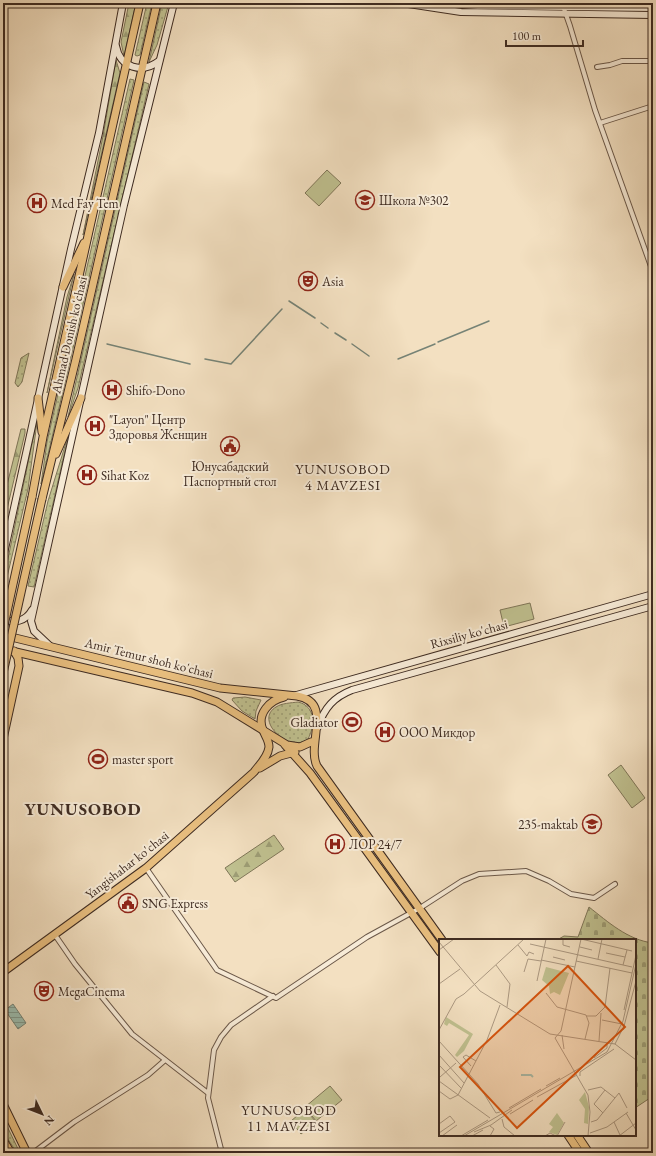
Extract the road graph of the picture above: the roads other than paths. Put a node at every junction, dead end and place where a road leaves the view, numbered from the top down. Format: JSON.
{"nodes":[{"id":1,"x":123,"y":3,"type":"edge"},
{"id":2,"x":140,"y":3,"type":"edge"},
{"id":3,"x":157,"y":3,"type":"edge"},
{"id":4,"x":174,"y":3,"type":"edge"},
{"id":5,"x":402,"y":3,"type":"edge"},
{"id":6,"x":432,"y":3,"type":"edge"},
{"id":7,"x":562,"y":5,"type":"edge"},
{"id":8,"x":653,"y":8,"type":"edge"},
{"id":9,"x":566,"y":14,"type":"junction"},
{"id":10,"x":653,"y":15,"type":"edge"},
{"id":11,"x":116,"y":39,"type":"junction"},
{"id":12,"x":159,"y":61,"type":"junction"},
{"id":13,"x":653,"y":61,"type":"edge"},
{"id":14,"x":127,"y":64,"type":"junction"},
{"id":15,"x":598,"y":67,"type":"dead end"},
{"id":16,"x":142,"y":68,"type":"junction"},
{"id":17,"x":653,"y":106,"type":"edge"},
{"id":18,"x":600,"y":123,"type":"junction"},
{"id":19,"x":90,"y":230,"type":"junction"},
{"id":20,"x":653,"y":272,"type":"edge"},
{"id":21,"x":63,"y":287,"type":"junction"},
{"id":22,"x":38,"y":398,"type":"junction"},
{"id":23,"x":81,"y":398,"type":"junction"},
{"id":24,"x":43,"y":437,"type":"junction"},
{"id":25,"x":48,"y":471,"type":"junction"},
{"id":26,"x":3,"y":558,"type":"edge"},
{"id":27,"x":653,"y":594,"type":"edge"},
{"id":28,"x":34,"y":606,"type":"junction"},
{"id":29,"x":653,"y":606,"type":"edge"},
{"id":30,"x":3,"y":618,"type":"edge"},
{"id":31,"x":3,"y":630,"type":"edge"},
{"id":32,"x":3,"y":635,"type":"edge"},
{"id":33,"x":50,"y":646,"type":"junction"},
{"id":34,"x":3,"y":649,"type":"edge"},
{"id":35,"x":14,"y":652,"type":"junction"},
{"id":36,"x":103,"y":659,"type":"junction"},
{"id":37,"x":393,"y":667,"type":"junction"},
{"id":38,"x":99,"y":672,"type":"junction"},
{"id":39,"x":3,"y":673,"type":"edge"},
{"id":40,"x":396,"y":678,"type":"junction"},
{"id":41,"x":290,"y":696,"type":"junction"},
{"id":42,"x":317,"y":728,"type":"junction"},
{"id":43,"x":263,"y":731,"type":"junction"},
{"id":44,"x":3,"y":739,"type":"edge"},
{"id":45,"x":282,"y":742,"type":"junction"},
{"id":46,"x":311,"y":742,"type":"junction"},
{"id":47,"x":293,"y":753,"type":"junction"},
{"id":48,"x":254,"y":772,"type":"junction"},
{"id":49,"x":146,"y":868,"type":"junction"},
{"id":50,"x":615,"y":884,"type":"dead end"},
{"id":51,"x":420,"y":908,"type":"junction"},
{"id":52,"x":411,"y":913,"type":"junction"},
{"id":53,"x":55,"y":934,"type":"junction"},
{"id":54,"x":441,"y":939,"type":"edge"},
{"id":55,"x":439,"y":951,"type":"edge"},
{"id":56,"x":4,"y":971,"type":"edge"},
{"id":57,"x":273,"y":996,"type":"junction"},
{"id":58,"x":164,"y":1061,"type":"junction"},
{"id":59,"x":208,"y":1093,"type":"junction"},
{"id":60,"x":3,"y":1104,"type":"edge"},
{"id":61,"x":7,"y":1120,"type":"edge"},
{"id":62,"x":569,"y":1136,"type":"edge"},
{"id":63,"x":578,"y":1136,"type":"edge"},
{"id":64,"x":3,"y":1140,"type":"edge"},
{"id":65,"x":11,"y":1153,"type":"edge"},
{"id":66,"x":27,"y":1153,"type":"edge"},
{"id":67,"x":33,"y":1153,"type":"edge"},
{"id":68,"x":222,"y":1153,"type":"edge"},
{"id":69,"x":580,"y":1153,"type":"edge"},
{"id":70,"x":589,"y":1153,"type":"edge"}],
"edges":[{"from":1,"to":11,"type":"main road","name":"Ahmad Donish ko'chasi"},
{"from":2,"to":14,"type":"main road","name":"Ahmad Donish ko'chasi"},
{"from":3,"to":16,"type":"main road","name":"Ahmad Donish ko'chasi"},
{"from":4,"to":12,"type":"main road","name":"Ahmad Donish ko'chasi"},
{"from":5,"to":9,"type":"main road"},
{"from":6,"to":7,"type":"main road"},
{"from":7,"to":8,"type":"main road"},
{"from":7,"to":9,"type":"street"},
{"from":9,"to":10,"type":"main road"},
{"from":9,"to":18,"type":"street"},
{"from":11,"to":14,"type":"main road"},
{"from":11,"to":21,"type":"main road","name":"Ahmad Donish ko'chasi"},
{"from":12,"to":16,"type":"main road"},
{"from":12,"to":23,"type":"main road","name":"Ahmad Donish ko'chasi"},
{"from":13,"to":15,"type":"street"},
{"from":14,"to":16,"type":"main road"},
{"from":14,"to":19,"type":"main road","name":"Ahmad Donish ko'chasi"},
{"from":16,"to":25,"type":"main road","name":"Ahmad Donish ko'chasi"},
{"from":17,"to":18,"type":"street"},
{"from":18,"to":20,"type":"street"},
{"from":19,"to":21,"type":"main road"},
{"from":19,"to":24,"type":"main road","name":"Ahmad Donish ko'chasi"},
{"from":21,"to":22,"type":"main road","name":"Ahmad Donish ko'chasi"},
{"from":22,"to":24,"type":"main road"},
{"from":22,"to":26,"type":"main road","name":"Ahmad Donish ko'chasi"},
{"from":23,"to":25,"type":"main road"},
{"from":23,"to":28,"type":"main road","name":"Ahmad Donish ko'chasi"},
{"from":24,"to":31,"type":"main road","name":"Ahmad Donish ko'chasi","bridge":true},
{"from":25,"to":39,"type":"main road","name":"Ahmad Donish ko'chasi","bridge":true},
{"from":27,"to":37,"type":"main road","name":"Rixsiliy ko'chasi"},
{"from":28,"to":30,"type":"main road"},
{"from":28,"to":33,"type":"main road","name":"Ahmad Donish ko'chasi"},
{"from":29,"to":40,"type":"main road","name":"Rixsiliy ko'chasi"},
{"from":32,"to":33,"type":"main road","name":"Amir Temur shoh ko'chasi"},
{"from":33,"to":36,"type":"main road","name":"Amir Temur shoh ko'chasi"},
{"from":34,"to":35,"type":"main road","name":"Amir Temur shoh ko'chasi"},
{"from":35,"to":38,"type":"main road","name":"Amir Temur shoh ko'chasi"},
{"from":35,"to":44,"type":"main road"},
{"from":36,"to":38,"type":"main road"},
{"from":36,"to":41,"type":"main road","name":"Amir Temur shoh ko'chasi"},
{"from":37,"to":40,"type":"main road"},
{"from":37,"to":41,"type":"main road","name":"Rixsiliy ko'chasi"},
{"from":38,"to":43,"type":"main road","name":"Amir Temur shoh ko'chasi"},
{"from":40,"to":42,"type":"main road","name":"Rixsiliy ko'chasi"},
{"from":41,"to":42,"type":"main road","name":"Amir Temur shoh ko'chasi"},
{"from":41,"to":43,"type":"main road"},
{"from":42,"to":46,"type":"main road"},
{"from":42,"to":51,"type":"main road","name":"Amir Temur shoh ko'chasi"},
{"from":43,"to":45,"type":"main road","name":"Amir Temur shoh ko'chasi"},
{"from":43,"to":48,"type":"main road","name":"Yangishahar ko'chasi"},
{"from":45,"to":46,"type":"main road","name":"Amir Temur shoh ko'chasi"},
{"from":45,"to":47,"type":"main road","name":"Amir Temur shoh ko'chasi"},
{"from":46,"to":47,"type":"main road"},
{"from":47,"to":48,"type":"main road","name":"Yangishahar ko'chasi"},
{"from":47,"to":52,"type":"main road","name":"Amir Temur shoh ko'chasi"},
{"from":48,"to":49,"type":"main road","name":"Yangishahar ko'chasi"},
{"from":49,"to":53,"type":"main road","name":"Yangishahar ko'chasi"},
{"from":49,"to":57,"type":"street"},
{"from":50,"to":51,"type":"street"},
{"from":51,"to":52,"type":"street"},
{"from":51,"to":54,"type":"main road","name":"Amir Temur shoh ko'chasi"},
{"from":52,"to":55,"type":"main road","name":"Amir Temur shoh ko'chasi"},
{"from":52,"to":57,"type":"street"},
{"from":53,"to":56,"type":"main road","name":"Yangishahar ko'chasi"},
{"from":53,"to":58,"type":"street"},
{"from":57,"to":59,"type":"street"},
{"from":58,"to":59,"type":"street"},
{"from":58,"to":67,"type":"street"},
{"from":59,"to":68,"type":"street"},
{"from":60,"to":61,"type":"main road"},
{"from":61,"to":66,"type":"main road"},
{"from":62,"to":69,"type":"main road"},
{"from":63,"to":70,"type":"main road"},
{"from":64,"to":65,"type":"main road"}]}
